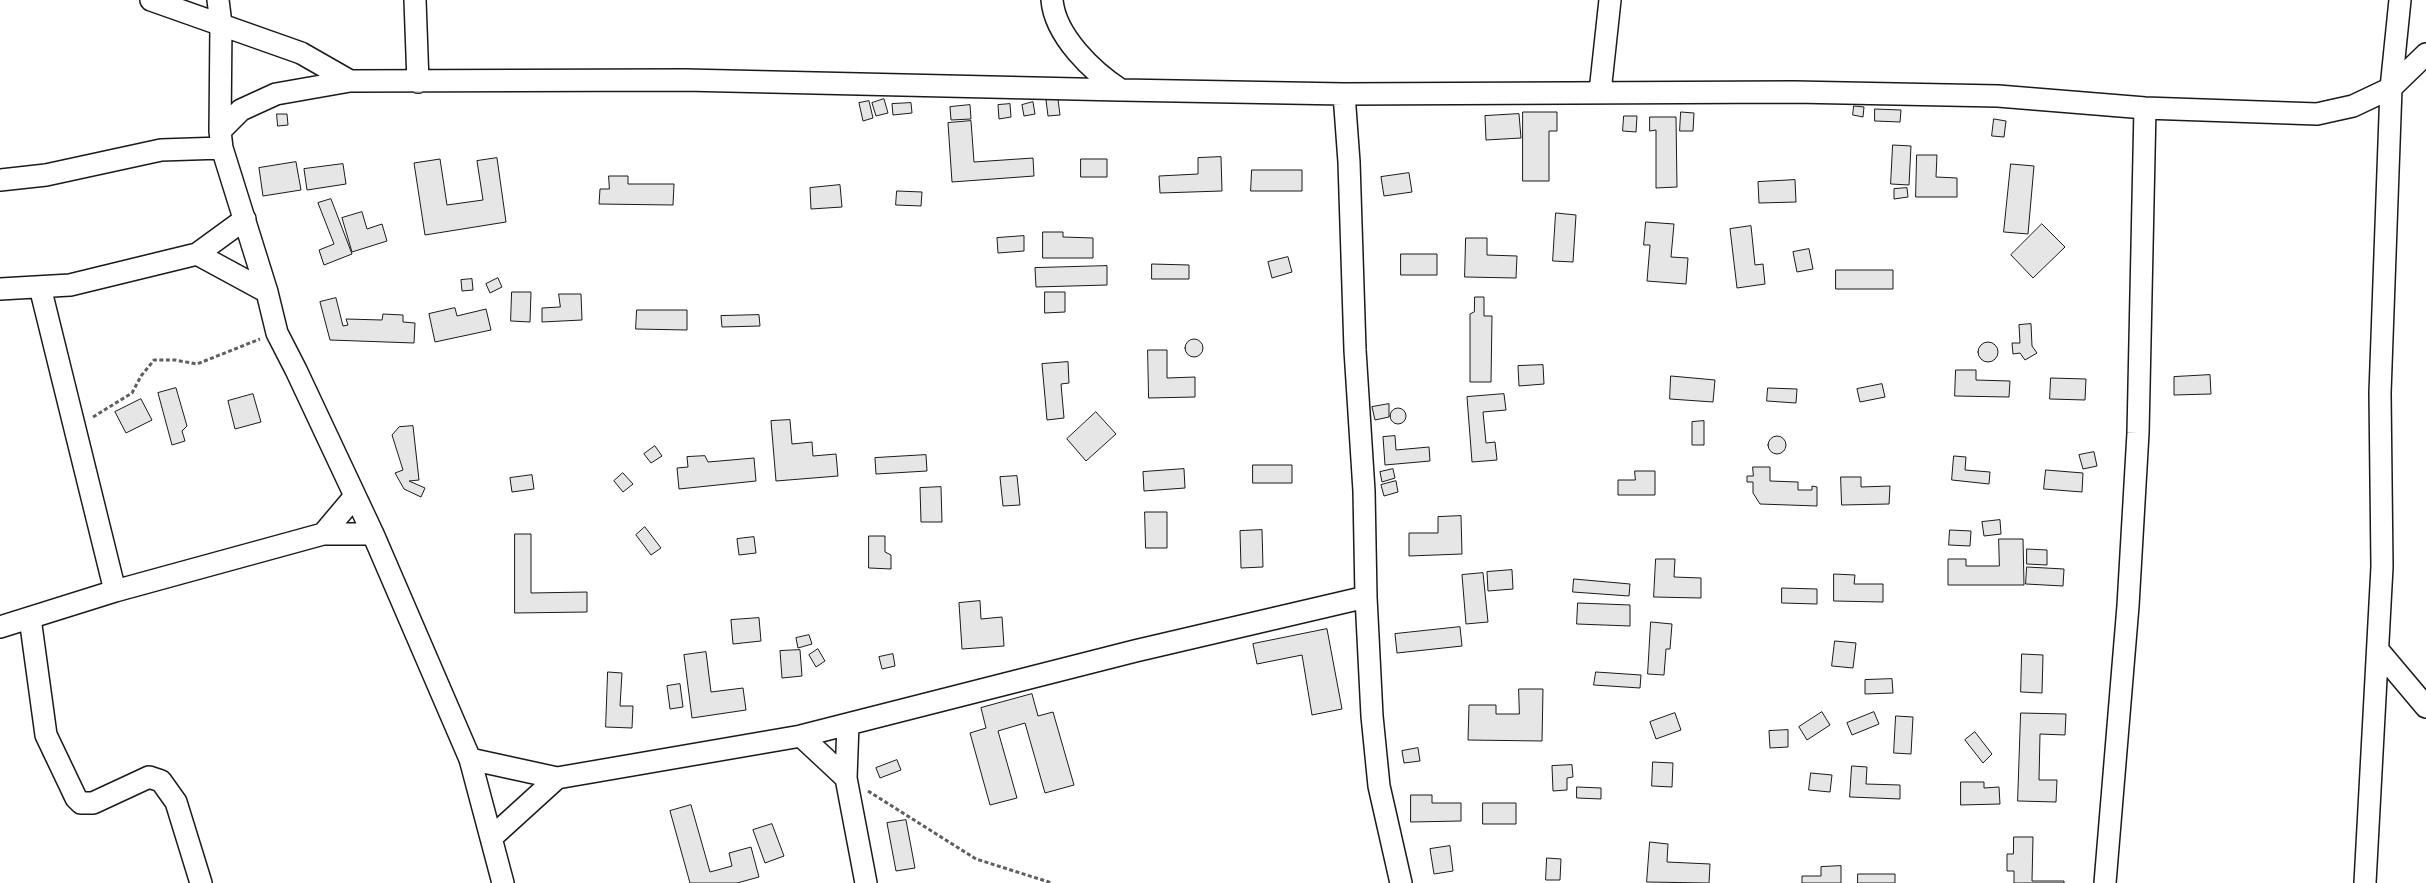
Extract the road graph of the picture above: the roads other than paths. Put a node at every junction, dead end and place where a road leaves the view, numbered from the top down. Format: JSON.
{"nodes":[{"id":1,"x":151,"y":0,"type":"edge"},
{"id":2,"x":218,"y":0,"type":"edge"},
{"id":3,"x":415,"y":0,"type":"edge"},
{"id":4,"x":1052,"y":0,"type":"edge"},
{"id":5,"x":1610,"y":0,"type":"edge"},
{"id":6,"x":2400,"y":0,"type":"edge"},
{"id":7,"x":221,"y":24,"type":"junction"},
{"id":8,"x":2426,"y":54,"type":"edge"},
{"id":9,"x":350,"y":81,"type":"junction"},
{"id":10,"x":418,"y":82,"type":"junction"},
{"id":11,"x":2391,"y":88,"type":"junction"},
{"id":12,"x":1121,"y":90,"type":"junction"},
{"id":13,"x":1600,"y":92,"type":"junction"},
{"id":14,"x":1344,"y":94,"type":"junction"},
{"id":15,"x":2145,"y":108,"type":"junction"},
{"id":16,"x":221,"y":140,"type":"junction"},
{"id":17,"x":0,"y":180,"type":"edge"},
{"id":18,"x":245,"y":219,"type":"junction"},
{"id":19,"x":197,"y":254,"type":"junction"},
{"id":20,"x":40,"y":287,"type":"junction"},
{"id":21,"x":0,"y":289,"type":"edge"},
{"id":22,"x":267,"y":292,"type":"junction"},
{"id":23,"x":355,"y":496,"type":"junction"},
{"id":24,"x":323,"y":534,"type":"junction"},
{"id":25,"x":373,"y":534,"type":"junction"},
{"id":26,"x":115,"y":591,"type":"junction"},
{"id":27,"x":1366,"y":597,"type":"junction"},
{"id":28,"x":30,"y":618,"type":"junction"},
{"id":29,"x":0,"y":627,"type":"edge"},
{"id":30,"x":2378,"y":650,"type":"junction"},
{"id":31,"x":2426,"y":707,"type":"edge"},
{"id":32,"x":848,"y":724,"type":"junction"},
{"id":33,"x":801,"y":736,"type":"junction"},
{"id":34,"x":470,"y":760,"type":"junction"},
{"id":35,"x":557,"y":778,"type":"junction"},
{"id":36,"x":846,"y":778,"type":"junction"},
{"id":37,"x":491,"y":838,"type":"junction"},
{"id":38,"x":201,"y":883,"type":"edge"},
{"id":39,"x":503,"y":883,"type":"edge"},
{"id":40,"x":866,"y":883,"type":"edge"},
{"id":41,"x":1401,"y":883,"type":"edge"},
{"id":42,"x":2105,"y":883,"type":"edge"},
{"id":43,"x":2366,"y":883,"type":"edge"}],
"edges":[{"from":1,"to":7,"type":"street"},
{"from":2,"to":7,"type":"street"},
{"from":3,"to":10,"type":"street"},
{"from":4,"to":12,"type":"street"},
{"from":5,"to":13,"type":"street"},
{"from":6,"to":11,"type":"street"},
{"from":7,"to":9,"type":"street"},
{"from":7,"to":16,"type":"street"},
{"from":8,"to":11,"type":"street"},
{"from":9,"to":10,"type":"street"},
{"from":9,"to":16,"type":"street"},
{"from":10,"to":12,"type":"street"},
{"from":11,"to":15,"type":"street"},
{"from":11,"to":30,"type":"street"},
{"from":12,"to":14,"type":"street"},
{"from":13,"to":14,"type":"street"},
{"from":13,"to":15,"type":"street"},
{"from":14,"to":27,"type":"street"},
{"from":15,"to":42,"type":"street"},
{"from":16,"to":17,"type":"street"},
{"from":16,"to":18,"type":"street"},
{"from":18,"to":19,"type":"street"},
{"from":18,"to":22,"type":"street"},
{"from":19,"to":20,"type":"street"},
{"from":19,"to":22,"type":"street"},
{"from":20,"to":21,"type":"street"},
{"from":20,"to":26,"type":"street"},
{"from":22,"to":23,"type":"street"},
{"from":23,"to":24,"type":"street"},
{"from":23,"to":25,"type":"street"},
{"from":24,"to":25,"type":"street"},
{"from":24,"to":26,"type":"street"},
{"from":25,"to":34,"type":"street"},
{"from":26,"to":28,"type":"street"},
{"from":27,"to":32,"type":"street"},
{"from":27,"to":41,"type":"street"},
{"from":28,"to":29,"type":"street"},
{"from":28,"to":38,"type":"street"},
{"from":30,"to":31,"type":"street"},
{"from":30,"to":43,"type":"street"},
{"from":32,"to":33,"type":"street"},
{"from":32,"to":36,"type":"street"},
{"from":33,"to":35,"type":"street"},
{"from":33,"to":36,"type":"street"},
{"from":34,"to":35,"type":"street"},
{"from":34,"to":37,"type":"street"},
{"from":35,"to":37,"type":"street"},
{"from":36,"to":40,"type":"street"},
{"from":37,"to":39,"type":"street"}]}
